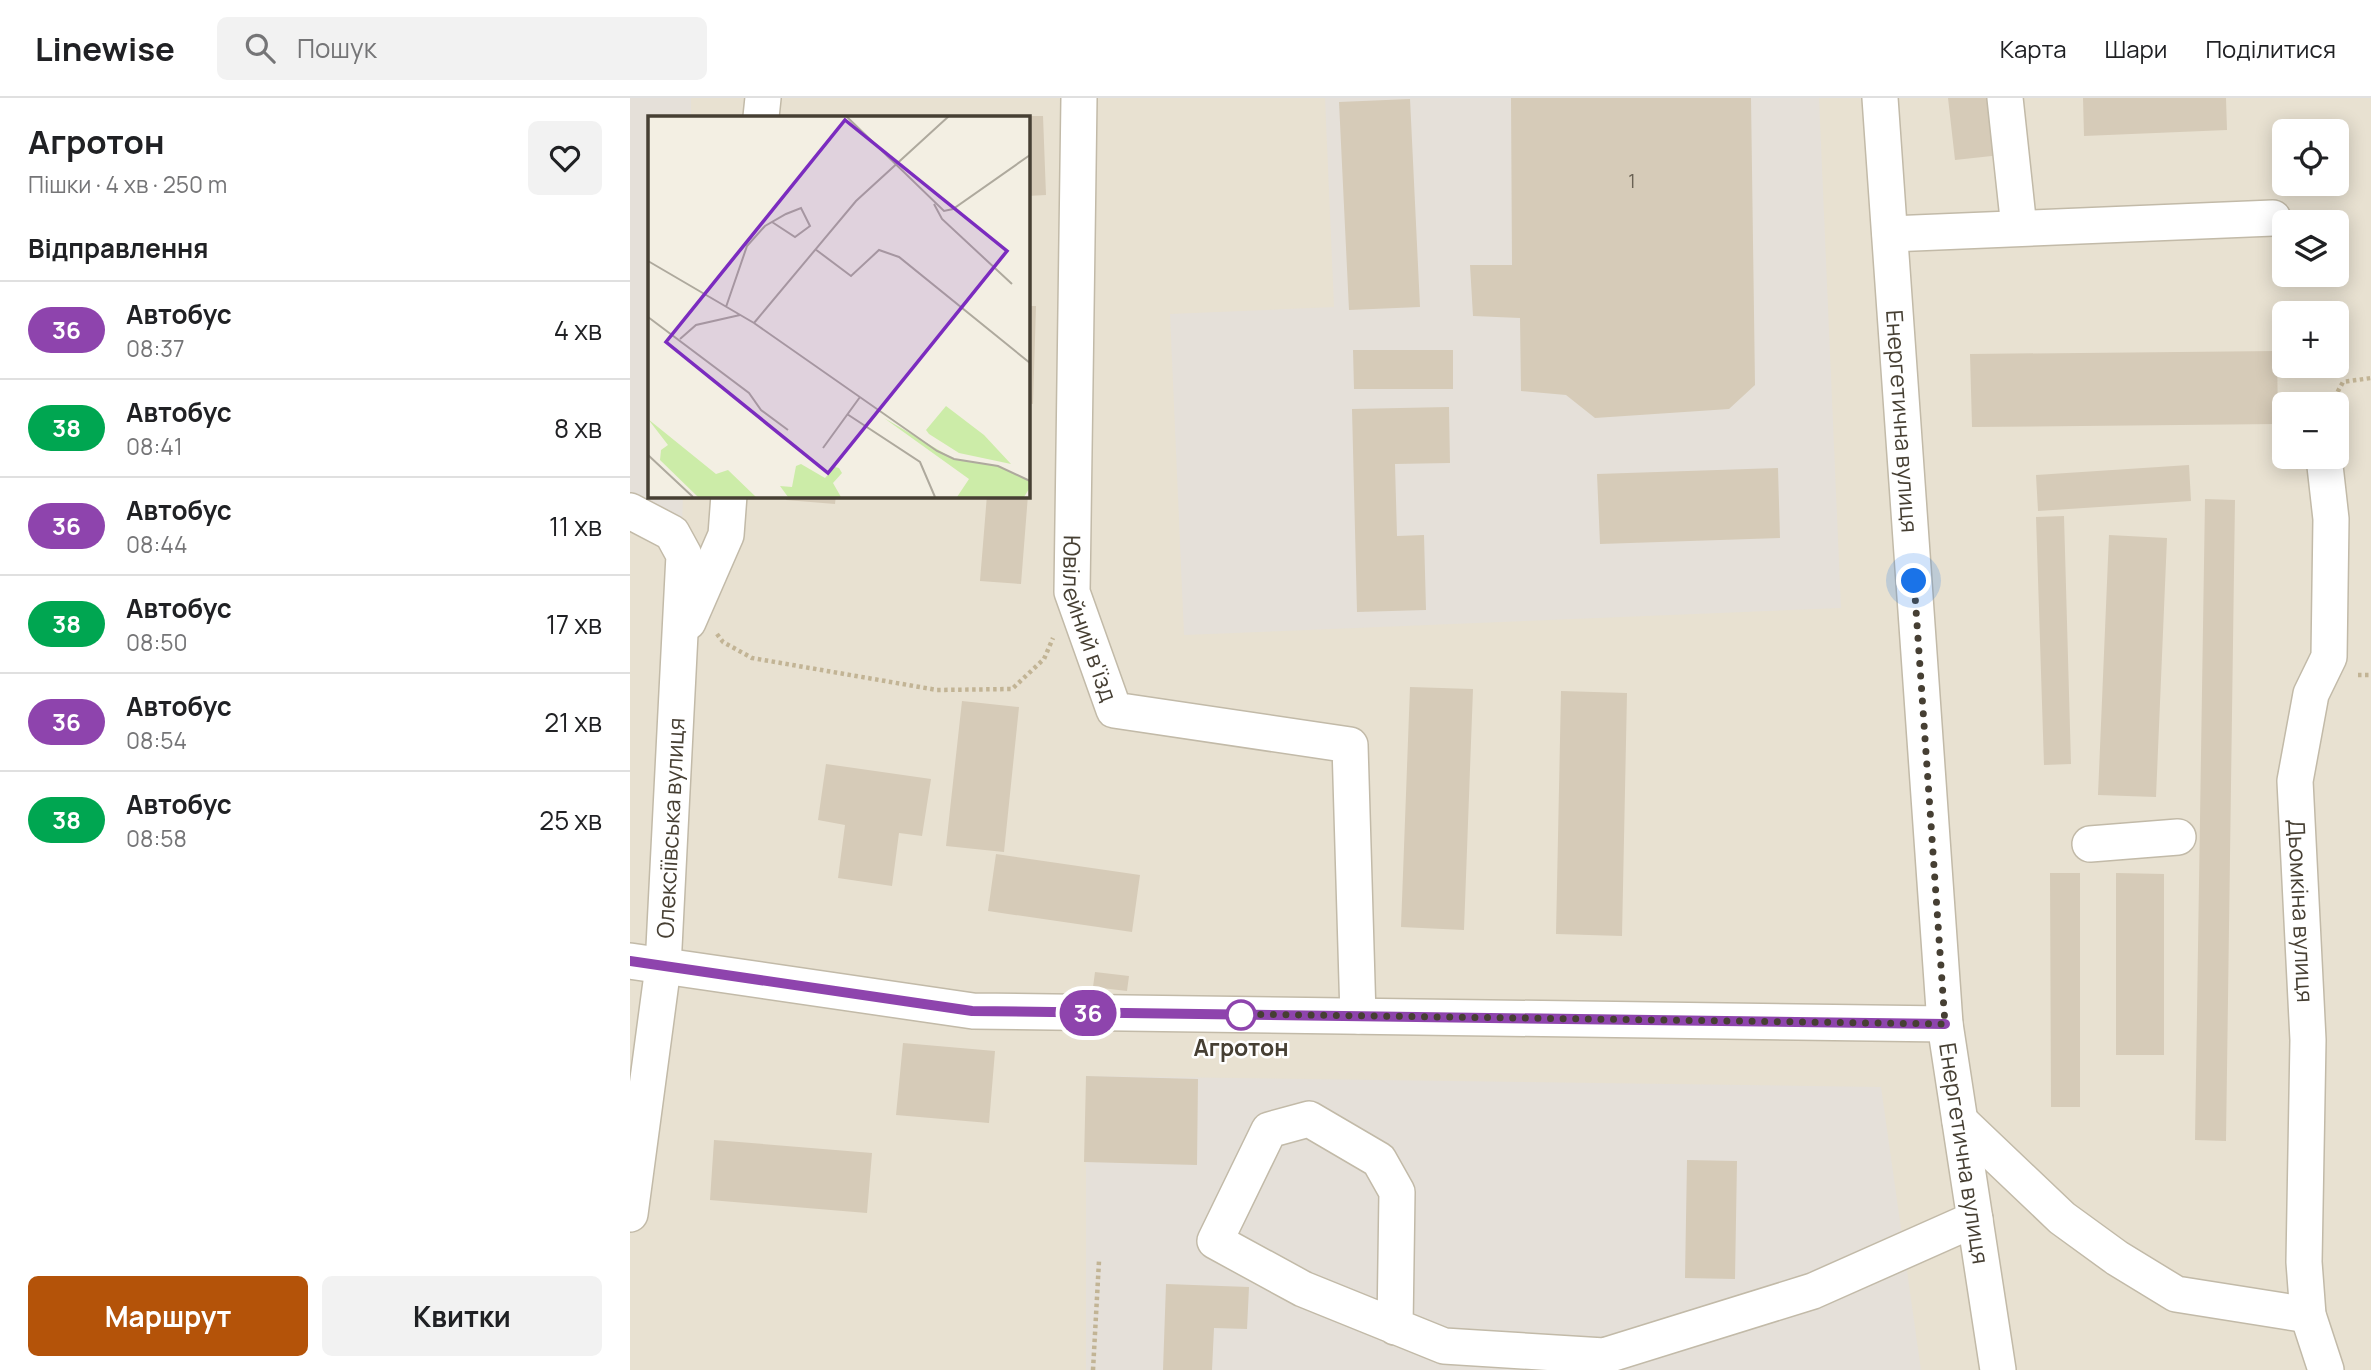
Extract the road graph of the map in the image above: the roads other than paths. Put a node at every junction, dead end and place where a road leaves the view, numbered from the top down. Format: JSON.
{"nodes":[{"id":1,"x":762,"y":98,"type":"edge"},
{"id":2,"x":1079,"y":98,"type":"edge"},
{"id":3,"x":1881,"y":98,"type":"edge"},
{"id":4,"x":2006,"y":98,"type":"edge"},
{"id":5,"x":761,"y":116,"type":"edge"},
{"id":6,"x":2272,"y":218,"type":"edge"},
{"id":7,"x":2020,"y":228,"type":"junction"},
{"id":8,"x":1890,"y":234,"type":"junction"},
{"id":9,"x":2325,"y":469,"type":"edge"},
{"id":10,"x":729,"y":497,"type":"edge"},
{"id":11,"x":630,"y":511,"type":"edge"},
{"id":12,"x":679,"y":641,"type":"junction"},
{"id":13,"x":2178,"y":837,"type":"dead end"},
{"id":14,"x":2090,"y":844,"type":"dead end"},
{"id":15,"x":647,"y":964,"type":"edge"},
{"id":16,"x":1358,"y":1016,"type":"junction"},
{"id":17,"x":1945,"y":1024,"type":"junction"},
{"id":18,"x":1960,"y":1121,"type":"junction"},
{"id":19,"x":630,"y":1214,"type":"edge"},
{"id":20,"x":1975,"y":1219,"type":"junction"},
{"id":21,"x":2308,"y":1315,"type":"junction"},
{"id":22,"x":1395,"y":1326,"type":"junction"},
{"id":23,"x":1998,"y":1370,"type":"edge"},
{"id":24,"x":2326,"y":1370,"type":"edge"}],
"edges":[{"from":1,"to":5,"type":"street"},
{"from":2,"to":16,"type":"street","name":"Ювілейний в'їзд"},
{"from":3,"to":8,"type":"street","name":"Енергетична вулиця"},
{"from":4,"to":7,"type":"street"},
{"from":6,"to":7,"type":"street"},
{"from":7,"to":8,"type":"street"},
{"from":8,"to":17,"type":"street","name":"Енергетична вулиця"},
{"from":9,"to":21,"type":"street","name":"Дьомкіна вулиця"},
{"from":10,"to":12,"type":"street"},
{"from":11,"to":12,"type":"street","name":"Олексіївська вулиця"},
{"from":12,"to":15,"type":"street","name":"Олексіївська вулиця"},
{"from":13,"to":14,"type":"street"},
{"from":15,"to":16,"type":"street"},
{"from":15,"to":19,"type":"street","name":"Олексіївська вулиця"},
{"from":16,"to":17,"type":"street"},
{"from":17,"to":18,"type":"street","name":"Енергетична вулиця"},
{"from":18,"to":20,"type":"street","name":"Енергетична вулиця"},
{"from":18,"to":21,"type":"street"},
{"from":20,"to":22,"type":"street"},
{"from":20,"to":23,"type":"street","name":"Енергетична вулиця"},
{"from":21,"to":24,"type":"street","name":"Дьомкіна вулиця"},
{"from":22,"to":22,"type":"street"}]}
